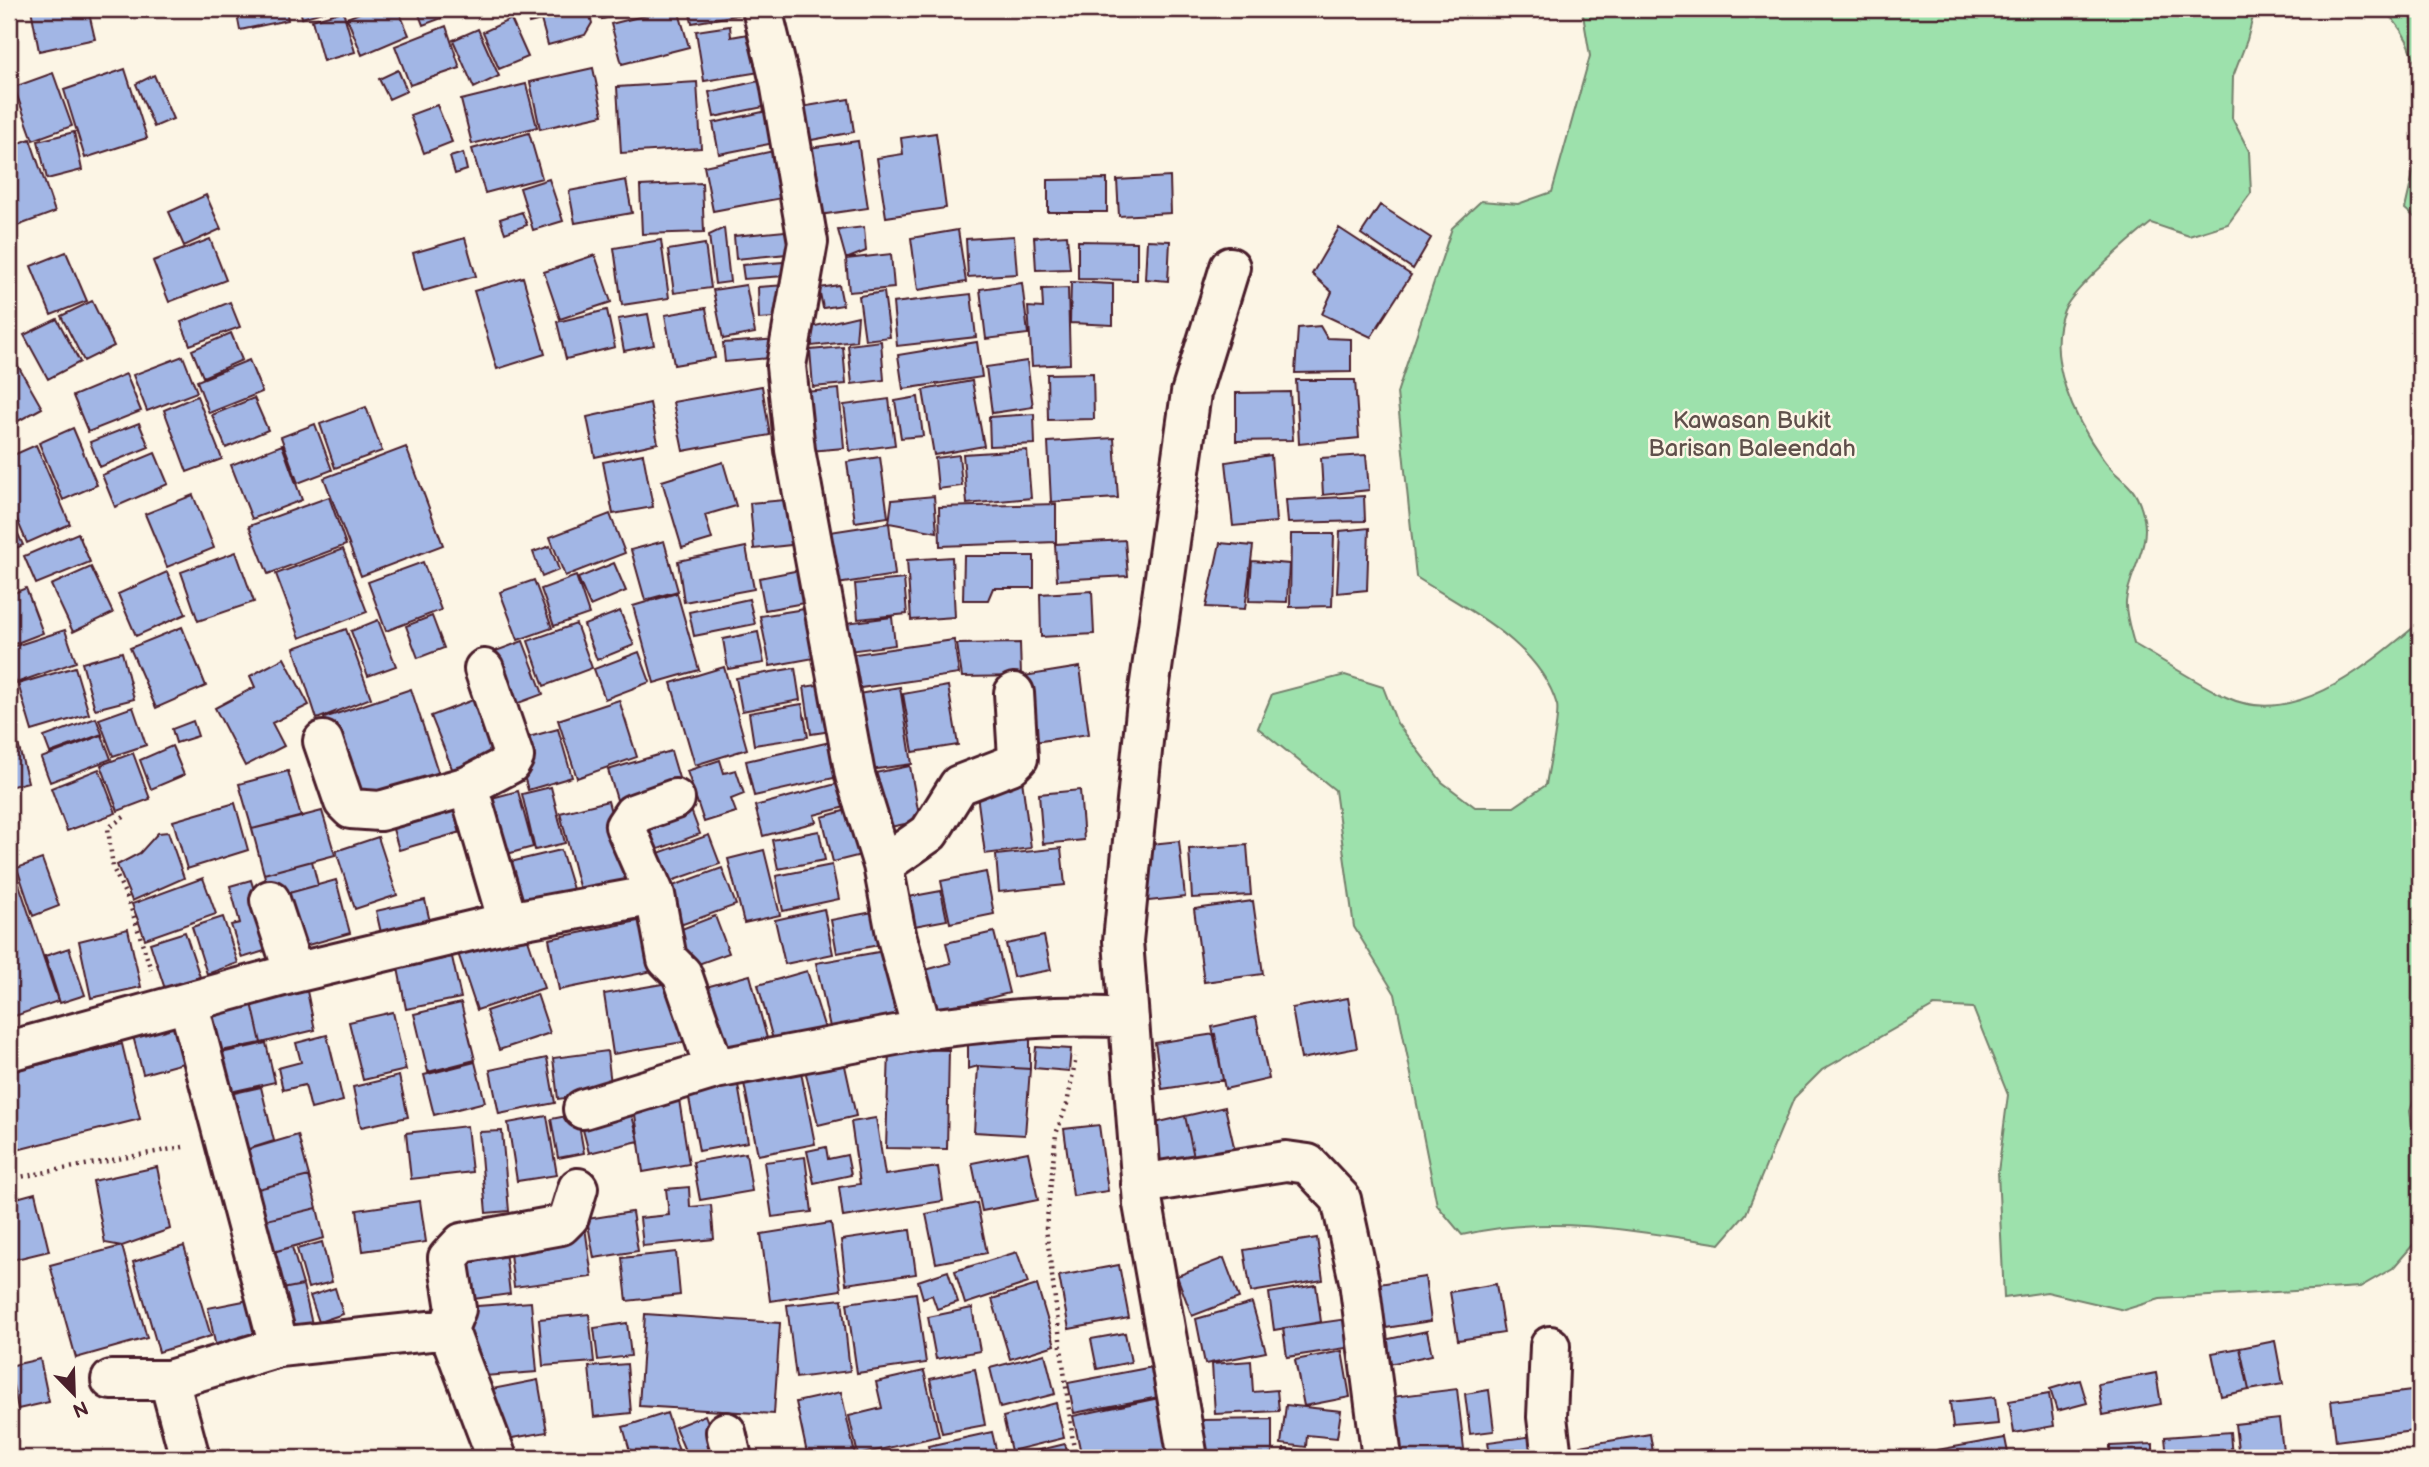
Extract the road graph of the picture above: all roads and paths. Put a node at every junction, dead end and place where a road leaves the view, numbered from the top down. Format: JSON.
{"nodes":[{"id":1,"x":762,"y":9,"type":"edge"},
{"id":2,"x":1230,"y":267,"type":"dead end"},
{"id":3,"x":484,"y":668,"type":"dead end"},
{"id":4,"x":1014,"y":693,"type":"dead end"},
{"id":5,"x":323,"y":741,"type":"dead end"},
{"id":6,"x":468,"y":786,"type":"junction"},
{"id":7,"x":675,"y":800,"type":"dead end"},
{"id":8,"x":124,"y":817,"type":"dead end"},
{"id":9,"x":883,"y":865,"type":"junction"},
{"id":10,"x":655,"y":895,"type":"junction"},
{"id":11,"x":270,"y":900,"type":"dead end"},
{"id":12,"x":508,"y":922,"type":"junction"},
{"id":13,"x":293,"y":973,"type":"junction"},
{"id":14,"x":176,"y":1005,"type":"junction"},
{"id":15,"x":1085,"y":1015,"type":"junction"},
{"id":16,"x":1129,"y":1018,"type":"junction"},
{"id":17,"x":922,"y":1030,"type":"junction"},
{"id":18,"x":9,"y":1051,"type":"edge"},
{"id":19,"x":715,"y":1069,"type":"junction"},
{"id":20,"x":583,"y":1109,"type":"dead end"},
{"id":21,"x":224,"y":1138,"type":"junction"},
{"id":22,"x":9,"y":1179,"type":"edge"},
{"id":23,"x":1141,"y":1184,"type":"junction"},
{"id":24,"x":578,"y":1188,"type":"dead end"},
{"id":25,"x":448,"y":1329,"type":"junction"},
{"id":26,"x":1550,"y":1346,"type":"dead end"},
{"id":27,"x":279,"y":1348,"type":"junction"},
{"id":28,"x":111,"y":1380,"type":"dead end"},
{"id":29,"x":169,"y":1381,"type":"junction"},
{"id":30,"x":190,"y":1458,"type":"edge"},
{"id":31,"x":497,"y":1458,"type":"edge"},
{"id":32,"x":1075,"y":1458,"type":"edge"},
{"id":33,"x":1188,"y":1458,"type":"edge"},
{"id":34,"x":1382,"y":1458,"type":"edge"},
{"id":35,"x":1552,"y":1458,"type":"edge"}],
"edges":[{"from":1,"to":9,"type":"street"},
{"from":2,"to":16,"type":"street"},
{"from":3,"to":6,"type":"street"},
{"from":4,"to":9,"type":"street"},
{"from":5,"to":6,"type":"street"},
{"from":6,"to":12,"type":"street"},
{"from":7,"to":10,"type":"street"},
{"from":8,"to":14,"type":"path"},
{"from":9,"to":17,"type":"street"},
{"from":10,"to":12,"type":"street"},
{"from":10,"to":19,"type":"street"},
{"from":11,"to":13,"type":"street"},
{"from":12,"to":13,"type":"street"},
{"from":13,"to":14,"type":"street"},
{"from":14,"to":18,"type":"street"},
{"from":14,"to":21,"type":"street"},
{"from":15,"to":16,"type":"street"},
{"from":15,"to":17,"type":"street"},
{"from":15,"to":32,"type":"path"},
{"from":16,"to":23,"type":"street"},
{"from":17,"to":19,"type":"street"},
{"from":19,"to":20,"type":"street"},
{"from":21,"to":22,"type":"path"},
{"from":21,"to":27,"type":"street"},
{"from":23,"to":33,"type":"street"},
{"from":23,"to":34,"type":"street"},
{"from":24,"to":25,"type":"street"},
{"from":25,"to":27,"type":"street"},
{"from":25,"to":31,"type":"street"},
{"from":26,"to":35,"type":"street"},
{"from":27,"to":29,"type":"street"},
{"from":28,"to":29,"type":"street"},
{"from":29,"to":30,"type":"street"}]}
